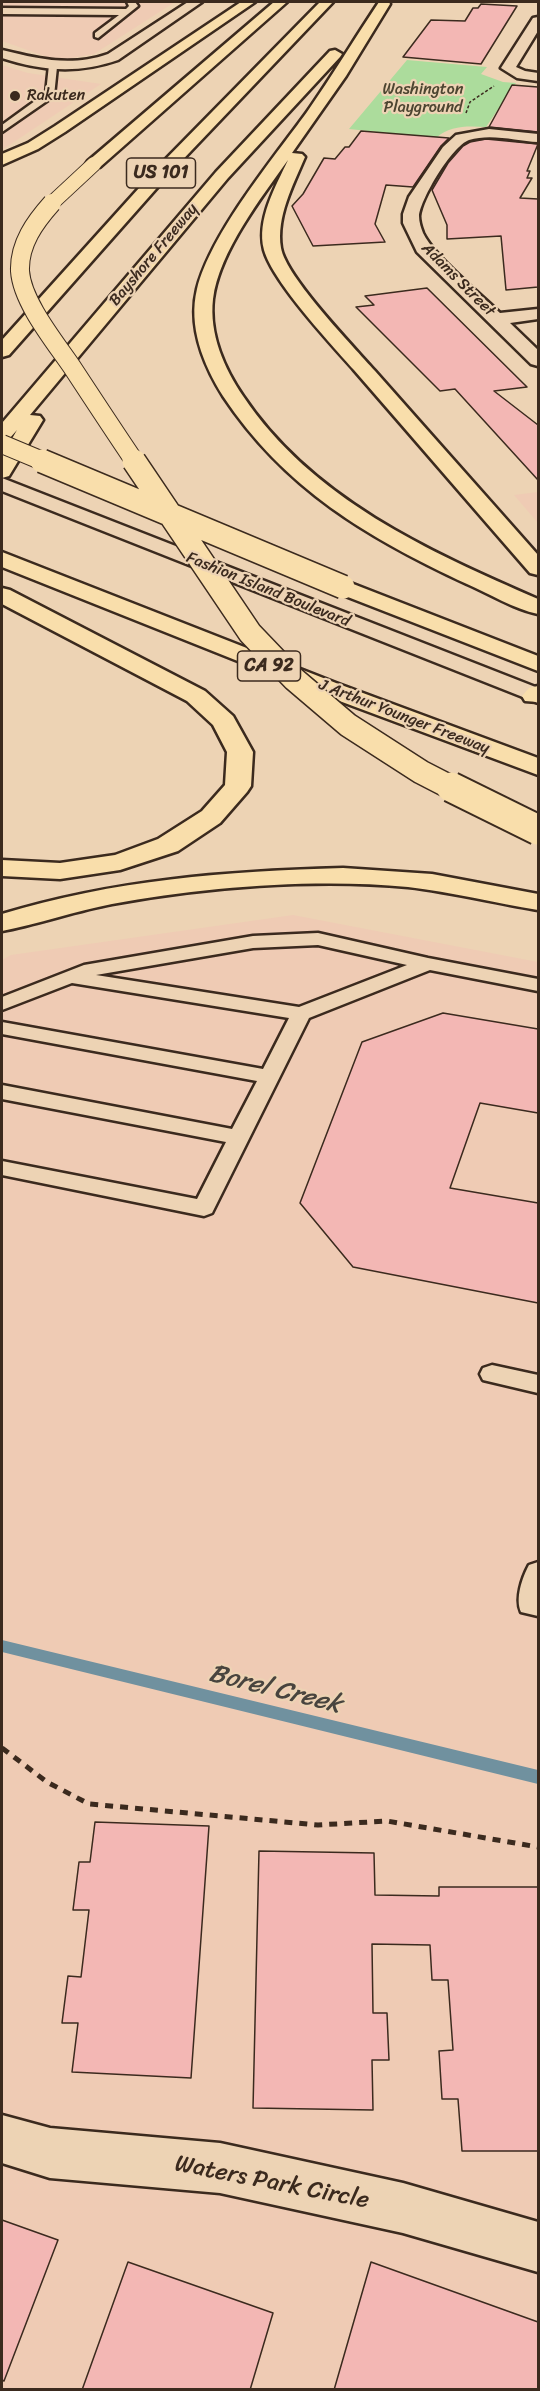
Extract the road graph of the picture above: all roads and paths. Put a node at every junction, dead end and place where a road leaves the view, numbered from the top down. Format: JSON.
{"nodes":[{"id":1,"x":2,"y":2,"type":"edge"},
{"id":2,"x":60,"y":2,"type":"edge"},
{"id":3,"x":93,"y":2,"type":"edge"},
{"id":4,"x":131,"y":2,"type":"edge"},
{"id":5,"x":195,"y":2,"type":"edge"},
{"id":6,"x":249,"y":2,"type":"edge"},
{"id":7,"x":281,"y":2,"type":"edge"},
{"id":8,"x":327,"y":2,"type":"edge"},
{"id":9,"x":385,"y":3,"type":"edge"},
{"id":10,"x":2,"y":11,"type":"edge"},
{"id":11,"x":129,"y":12,"type":"junction"},
{"id":12,"x":220,"y":21,"type":"junction"},
{"id":13,"x":538,"y":21,"type":"edge"},
{"id":14,"x":98,"y":35,"type":"dead end"},
{"id":15,"x":2,"y":54,"type":"edge"},
{"id":16,"x":52,"y":67,"type":"junction"},
{"id":17,"x":516,"y":73,"type":"junction"},
{"id":18,"x":538,"y":77,"type":"edge"},
{"id":19,"x":135,"y":97,"type":"dead end"},
{"id":20,"x":324,"y":98,"type":"junction"},
{"id":21,"x":2,"y":129,"type":"edge"},
{"id":22,"x":470,"y":136,"type":"junction"},
{"id":23,"x":538,"y":138,"type":"edge"},
{"id":24,"x":2,"y":160,"type":"edge"},
{"id":25,"x":538,"y":314,"type":"edge"},
{"id":26,"x":496,"y":319,"type":"junction"},
{"id":27,"x":85,"y":337,"type":"junction"},
{"id":28,"x":2,"y":351,"type":"edge"},
{"id":29,"x":538,"y":360,"type":"edge"},
{"id":30,"x":2,"y":435,"type":"edge"},
{"id":31,"x":2,"y":444,"type":"edge"},
{"id":32,"x":2,"y":457,"type":"edge"},
{"id":33,"x":2,"y":472,"type":"edge"},
{"id":34,"x":2,"y":484,"type":"edge"},
{"id":35,"x":2,"y":559,"type":"edge"},
{"id":36,"x":538,"y":568,"type":"edge"},
{"id":37,"x":343,"y":587,"type":"junction"},
{"id":38,"x":2,"y":595,"type":"edge"},
{"id":39,"x":538,"y":608,"type":"edge"},
{"id":40,"x":538,"y":664,"type":"edge"},
{"id":41,"x":537,"y":697,"type":"edge"},
{"id":42,"x":538,"y":767,"type":"edge"},
{"id":43,"x":538,"y":830,"type":"edge"},
{"id":44,"x":2,"y":868,"type":"edge"},
{"id":45,"x":538,"y":902,"type":"edge"},
{"id":46,"x":2,"y":923,"type":"edge"},
{"id":47,"x":428,"y":964,"type":"junction"},
{"id":48,"x":69,"y":977,"type":"junction"},
{"id":49,"x":538,"y":985,"type":"edge"},
{"id":50,"x":2,"y":1004,"type":"edge"},
{"id":51,"x":301,"y":1014,"type":"junction"},
{"id":52,"x":2,"y":1028,"type":"edge"},
{"id":53,"x":270,"y":1077,"type":"junction"},
{"id":54,"x":2,"y":1092,"type":"edge"},
{"id":55,"x":240,"y":1138,"type":"junction"},
{"id":56,"x":2,"y":1168,"type":"edge"},
{"id":57,"x":492,"y":1374,"type":"dead end"},
{"id":58,"x":538,"y":1384,"type":"edge"},
{"id":59,"x":538,"y":1573,"type":"edge"},
{"id":60,"x":538,"y":1605,"type":"edge"},
{"id":61,"x":2,"y":1748,"type":"edge"},
{"id":62,"x":538,"y":1847,"type":"edge"},
{"id":63,"x":2,"y":2139,"type":"edge"},
{"id":64,"x":538,"y":2247,"type":"edge"}],
"edges":[{"from":1,"to":2,"type":"lane"},
{"from":2,"to":3,"type":"lane"},
{"from":4,"to":11,"type":"lane"},
{"from":5,"to":16,"type":"street"},
{"from":6,"to":12,"type":"highway"},
{"from":7,"to":43,"type":"highway","bridge":true},
{"from":8,"to":28,"type":"highway","number":"US 101"},
{"from":9,"to":20,"type":"highway"},
{"from":9,"to":27,"type":"highway","name":"Bayshore Freeway","number":"US 101"},
{"from":10,"to":11,"type":"lane"},
{"from":11,"to":14,"type":"lane"},
{"from":12,"to":19,"type":"highway"},
{"from":12,"to":24,"type":"highway"},
{"from":13,"to":17,"type":"street"},
{"from":15,"to":16,"type":"street"},
{"from":16,"to":21,"type":"lane"},
{"from":17,"to":18,"type":"street"},
{"from":17,"to":22,"type":"path"},
{"from":20,"to":36,"type":"highway"},
{"from":20,"to":39,"type":"highway"},
{"from":22,"to":23,"type":"street"},
{"from":22,"to":26,"type":"street","name":"Adams Street"},
{"from":25,"to":26,"type":"street"},
{"from":26,"to":29,"type":"street","name":"Adams Street"},
{"from":27,"to":30,"type":"highway","name":"Bayshore Freeway","number":"US 101"},
{"from":27,"to":33,"type":"highway"},
{"from":31,"to":37,"type":"highway","bridge":true},
{"from":32,"to":37,"type":"highway","bridge":true},
{"from":34,"to":41,"type":"street","name":"Fashion Island Boulevard"},
{"from":35,"to":42,"type":"highway","name":"J Arthur Younger Freeway","number":"CA 92","bridge":true},
{"from":37,"to":40,"type":"highway"},
{"from":38,"to":44,"type":"highway"},
{"from":45,"to":46,"type":"highway"},
{"from":47,"to":48,"type":"lane"},
{"from":47,"to":49,"type":"lane"},
{"from":47,"to":51,"type":"lane"},
{"from":48,"to":50,"type":"lane"},
{"from":48,"to":51,"type":"lane"},
{"from":51,"to":53,"type":"lane"},
{"from":52,"to":53,"type":"lane"},
{"from":53,"to":55,"type":"lane"},
{"from":54,"to":55,"type":"lane"},
{"from":55,"to":56,"type":"lane"},
{"from":57,"to":58,"type":"lane"},
{"from":59,"to":60,"type":"lane"},
{"from":61,"to":62,"type":"path"},
{"from":63,"to":64,"type":"street","name":"Waters Park Circle"}]}
